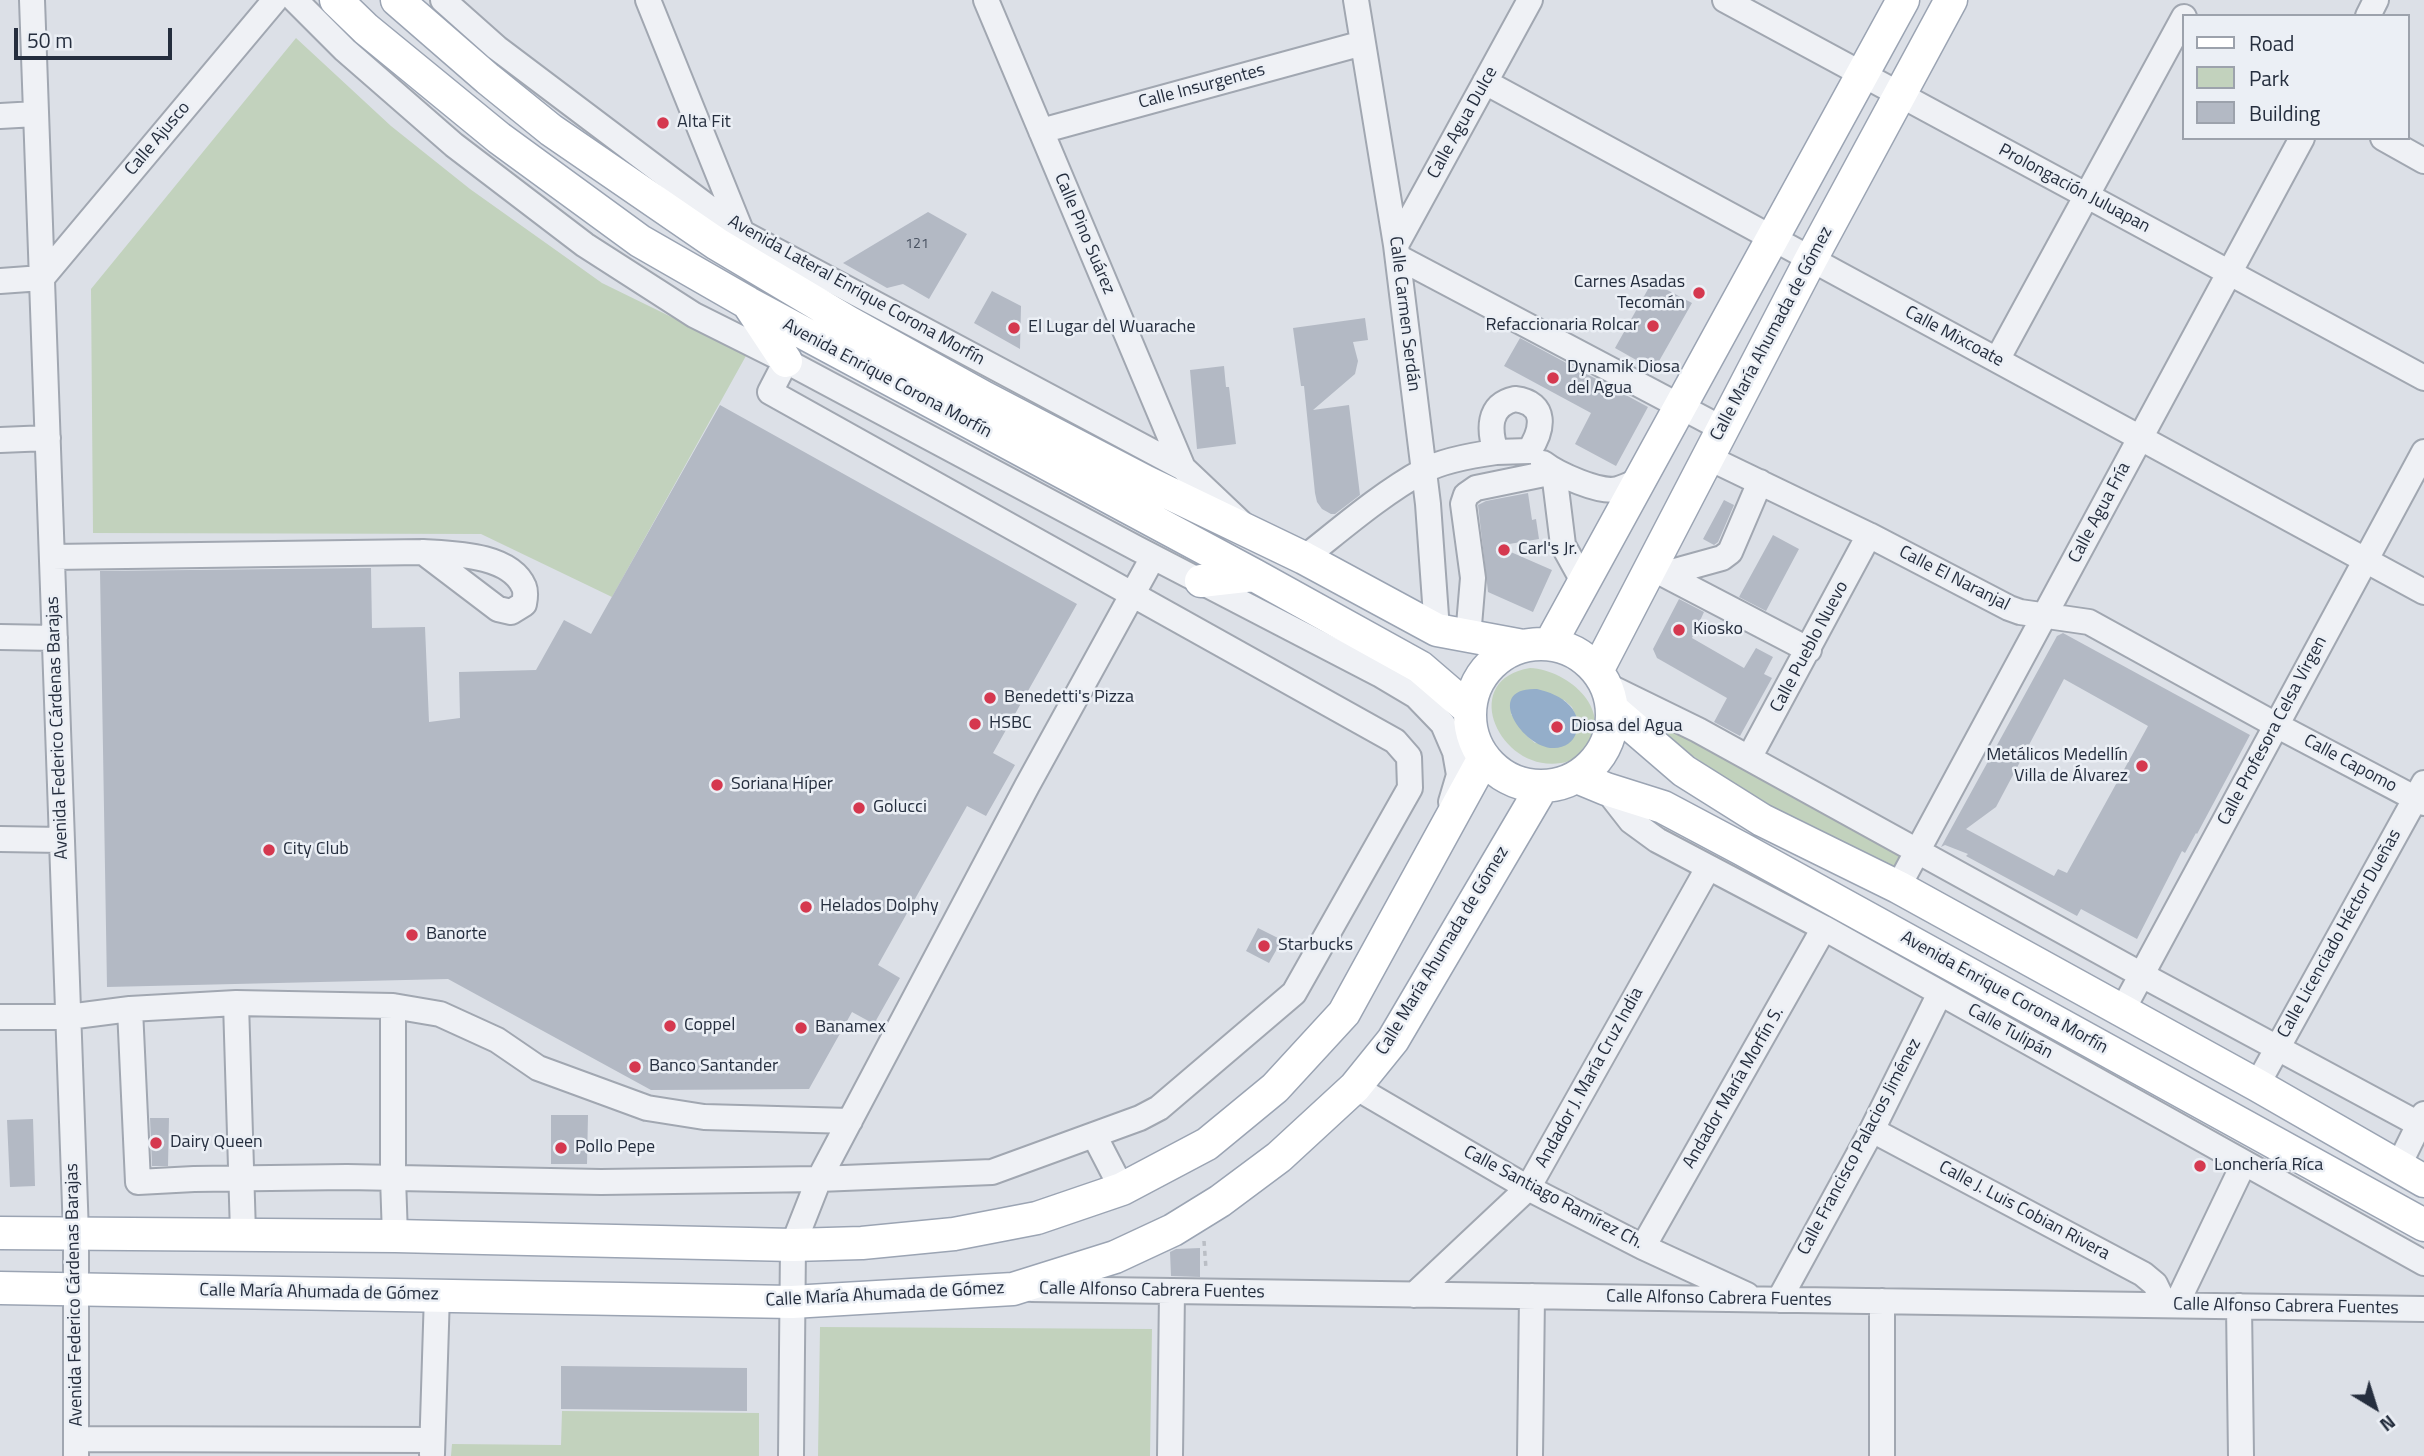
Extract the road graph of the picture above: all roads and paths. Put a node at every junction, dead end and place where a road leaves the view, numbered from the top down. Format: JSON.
{"nodes":[{"id":1,"x":32,"y":0,"type":"edge"},
{"id":2,"x":275,"y":0,"type":"edge"},
{"id":3,"x":295,"y":0,"type":"edge"},
{"id":4,"x":336,"y":0,"type":"edge"},
{"id":5,"x":397,"y":0,"type":"edge"},
{"id":6,"x":443,"y":0,"type":"edge"},
{"id":7,"x":648,"y":0,"type":"edge"},
{"id":8,"x":986,"y":0,"type":"edge"},
{"id":9,"x":1530,"y":0,"type":"edge"},
{"id":10,"x":1725,"y":0,"type":"edge"},
{"id":11,"x":1903,"y":0,"type":"edge"},
{"id":12,"x":1951,"y":0,"type":"edge"},
{"id":13,"x":1361,"y":5,"type":"edge"},
{"id":14,"x":2182,"y":20,"type":"edge"},
{"id":15,"x":1363,"y":43,"type":"junction"},
{"id":16,"x":1862,"y":74,"type":"junction"},
{"id":17,"x":1485,"y":82,"type":"junction"},
{"id":18,"x":1899,"y":94,"type":"junction"},
{"id":19,"x":36,"y":114,"type":"junction"},
{"id":20,"x":0,"y":116,"type":"edge"},
{"id":21,"x":1041,"y":131,"type":"junction"},
{"id":22,"x":2301,"y":140,"type":"edge"},
{"id":23,"x":2387,"y":140,"type":"edge"},
{"id":24,"x":2424,"y":161,"type":"edge"},
{"id":25,"x":2086,"y":196,"type":"junction"},
{"id":26,"x":741,"y":232,"type":"junction"},
{"id":27,"x":1774,"y":239,"type":"junction"},
{"id":28,"x":1397,"y":251,"type":"junction"},
{"id":29,"x":1811,"y":259,"type":"junction"},
{"id":30,"x":755,"y":266,"type":"junction"},
{"id":31,"x":2229,"y":273,"type":"junction"},
{"id":32,"x":42,"y":278,"type":"junction"},
{"id":33,"x":0,"y":281,"type":"edge"},
{"id":34,"x":748,"y":303,"type":"junction"},
{"id":35,"x":1997,"y":360,"type":"junction"},
{"id":36,"x":786,"y":361,"type":"junction"},
{"id":37,"x":2424,"y":378,"type":"edge"},
{"id":38,"x":1679,"y":406,"type":"junction"},
{"id":39,"x":1723,"y":429,"type":"junction"},
{"id":40,"x":2140,"y":438,"type":"junction"},
{"id":41,"x":48,"y":439,"type":"junction"},
{"id":42,"x":0,"y":440,"type":"edge"},
{"id":43,"x":1529,"y":451,"type":"junction"},
{"id":44,"x":1496,"y":452,"type":"junction"},
{"id":45,"x":2424,"y":452,"type":"edge"},
{"id":46,"x":1707,"y":457,"type":"junction"},
{"id":47,"x":1183,"y":468,"type":"junction"},
{"id":48,"x":1424,"y":471,"type":"junction"},
{"id":49,"x":1554,"y":472,"type":"junction"},
{"id":50,"x":1640,"y":480,"type":"junction"},
{"id":51,"x":1760,"y":482,"type":"junction"},
{"id":52,"x":1251,"y":532,"type":"junction"},
{"id":53,"x":1869,"y":535,"type":"junction"},
{"id":54,"x":423,"y":552,"type":"dead end"},
{"id":55,"x":1470,"y":553,"type":"junction"},
{"id":56,"x":52,"y":557,"type":"junction"},
{"id":57,"x":1153,"y":557,"type":"junction"},
{"id":58,"x":1304,"y":558,"type":"junction"},
{"id":59,"x":1432,"y":558,"type":"junction"},
{"id":60,"x":2365,"y":561,"type":"junction"},
{"id":61,"x":1657,"y":571,"type":"junction"},
{"id":62,"x":1254,"y":575,"type":"junction"},
{"id":63,"x":1201,"y":581,"type":"junction"},
{"id":64,"x":1584,"y":583,"type":"junction"},
{"id":65,"x":2424,"y":592,"type":"edge"},
{"id":66,"x":1131,"y":594,"type":"junction"},
{"id":67,"x":2044,"y":616,"type":"junction"},
{"id":68,"x":1437,"y":630,"type":"junction"},
{"id":69,"x":0,"y":637,"type":"edge"},
{"id":70,"x":1468,"y":637,"type":"junction"},
{"id":71,"x":55,"y":638,"type":"junction"},
{"id":72,"x":1537,"y":645,"type":"junction"},
{"id":73,"x":1809,"y":650,"type":"junction"},
{"id":74,"x":1420,"y":667,"type":"junction"},
{"id":75,"x":1380,"y":674,"type":"junction"},
{"id":76,"x":1605,"y":688,"type":"junction"},
{"id":77,"x":1470,"y":710,"type":"junction"},
{"id":78,"x":2276,"y":726,"type":"junction"},
{"id":79,"x":1483,"y":758,"type":"junction"},
{"id":80,"x":1749,"y":758,"type":"junction"},
{"id":81,"x":1577,"y":777,"type":"junction"},
{"id":82,"x":1542,"y":786,"type":"junction"},
{"id":83,"x":1606,"y":789,"type":"junction"},
{"id":84,"x":2421,"y":795,"type":"edge"},
{"id":85,"x":0,"y":839,"type":"edge"},
{"id":86,"x":62,"y":840,"type":"junction"},
{"id":87,"x":1437,"y":844,"type":"junction"},
{"id":88,"x":1917,"y":850,"type":"junction"},
{"id":89,"x":1708,"y":868,"type":"junction"},
{"id":90,"x":1898,"y":887,"type":"junction"},
{"id":91,"x":1824,"y":928,"type":"junction"},
{"id":92,"x":2142,"y":975,"type":"junction"},
{"id":93,"x":1940,"y":993,"type":"junction"},
{"id":94,"x":236,"y":1003,"type":"junction"},
{"id":95,"x":393,"y":1006,"type":"junction"},
{"id":96,"x":130,"y":1009,"type":"junction"},
{"id":97,"x":2122,"y":1011,"type":"junction"},
{"id":98,"x":0,"y":1017,"type":"edge"},
{"id":99,"x":68,"y":1017,"type":"junction"},
{"id":100,"x":2277,"y":1048,"type":"junction"},
{"id":101,"x":2257,"y":1085,"type":"junction"},
{"id":102,"x":1355,"y":1087,"type":"junction"},
{"id":103,"x":850,"y":1121,"type":"junction"},
{"id":104,"x":2422,"y":1122,"type":"edge"},
{"id":105,"x":1872,"y":1130,"type":"junction"},
{"id":106,"x":1094,"y":1135,"type":"junction"},
{"id":107,"x":2294,"y":1154,"type":"junction"},
{"id":108,"x":2244,"y":1163,"type":"junction"},
{"id":109,"x":2411,"y":1174,"type":"edge"},
{"id":110,"x":393,"y":1178,"type":"junction"},
{"id":111,"x":242,"y":1179,"type":"junction"},
{"id":112,"x":819,"y":1180,"type":"junction"},
{"id":113,"x":1528,"y":1188,"type":"junction"},
{"id":114,"x":1122,"y":1189,"type":"junction"},
{"id":115,"x":1202,"y":1212,"type":"junction"},
{"id":116,"x":2424,"y":1225,"type":"edge"},
{"id":117,"x":0,"y":1233,"type":"edge"},
{"id":118,"x":76,"y":1233,"type":"junction"},
{"id":119,"x":243,"y":1234,"type":"junction"},
{"id":120,"x":395,"y":1236,"type":"junction"},
{"id":121,"x":2424,"y":1240,"type":"edge"},
{"id":122,"x":793,"y":1245,"type":"junction"},
{"id":123,"x":1643,"y":1247,"type":"junction"},
{"id":124,"x":2424,"y":1263,"type":"edge"},
{"id":125,"x":0,"y":1288,"type":"edge"},
{"id":126,"x":78,"y":1289,"type":"junction"},
{"id":127,"x":1013,"y":1289,"type":"junction"},
{"id":128,"x":1172,"y":1291,"type":"junction"},
{"id":129,"x":1208,"y":1292,"type":"junction"},
{"id":130,"x":437,"y":1294,"type":"junction"},
{"id":131,"x":1414,"y":1294,"type":"junction"},
{"id":132,"x":1532,"y":1296,"type":"junction"},
{"id":133,"x":1768,"y":1299,"type":"junction"},
{"id":134,"x":1882,"y":1301,"type":"junction"},
{"id":135,"x":792,"y":1302,"type":"junction"},
{"id":136,"x":2170,"y":1305,"type":"junction"},
{"id":137,"x":2239,"y":1306,"type":"junction"},
{"id":138,"x":2424,"y":1309,"type":"edge"},
{"id":139,"x":76,"y":1447,"type":"edge"},
{"id":140,"x":432,"y":1448,"type":"edge"},
{"id":141,"x":790,"y":1456,"type":"edge"},
{"id":142,"x":1170,"y":1456,"type":"edge"},
{"id":143,"x":1530,"y":1456,"type":"edge"},
{"id":144,"x":1882,"y":1456,"type":"edge"},
{"id":145,"x":2241,"y":1456,"type":"edge"}],
"edges":[{"from":1,"to":19,"type":"street","name":"Avenida Federico Cárdenas Barajas"},
{"from":2,"to":32,"type":"street","name":"Calle Ajusco"},
{"from":3,"to":36,"type":"street"},
{"from":4,"to":34,"type":"main road","name":"Avenida Enrique Corona Morfín"},
{"from":5,"to":30,"type":"main road","name":"Avenida Enrique Corona Morfín"},
{"from":6,"to":26,"type":"street","name":"Avenida Lateral Enrique Corona Morfín"},
{"from":7,"to":26,"type":"street"},
{"from":8,"to":21,"type":"street","name":"Calle Pino Suárez"},
{"from":9,"to":17,"type":"street","name":"Calle Agua Dulce"},
{"from":10,"to":16,"type":"street","name":"Prolongación Juluapan"},
{"from":11,"to":16,"type":"main road"},
{"from":12,"to":18,"type":"main road","name":"Calle María Ahumada de Gómez"},
{"from":13,"to":15,"type":"street","name":"Calle Carmen Serdán"},
{"from":14,"to":25,"type":"street"},
{"from":15,"to":21,"type":"street","name":"Calle Insurgentes"},
{"from":15,"to":28,"type":"street","name":"Calle Carmen Serdán"},
{"from":16,"to":18,"type":"street","name":"Prolongación Juluapan"},
{"from":16,"to":27,"type":"main road"},
{"from":17,"to":27,"type":"street","name":"Calle Mixcoate"},
{"from":17,"to":28,"type":"street","name":"Calle Agua Dulce"},
{"from":18,"to":25,"type":"street","name":"Prolongación Juluapan"},
{"from":18,"to":29,"type":"main road","name":"Calle María Ahumada de Gómez"},
{"from":19,"to":20,"type":"street"},
{"from":19,"to":32,"type":"street","name":"Avenida Federico Cárdenas Barajas"},
{"from":21,"to":47,"type":"street","name":"Calle Pino Suárez"},
{"from":22,"to":31,"type":"street","name":"Calle Agua Fría"},
{"from":23,"to":24,"type":"street"},
{"from":25,"to":31,"type":"street","name":"Prolongación Juluapan"},
{"from":25,"to":35,"type":"street"},
{"from":26,"to":30,"type":"street"},
{"from":26,"to":47,"type":"street","name":"Avenida Lateral Enrique Corona Morfín"},
{"from":27,"to":29,"type":"street","name":"Calle Mixcoate"},
{"from":27,"to":38,"type":"main road"},
{"from":28,"to":38,"type":"street"},
{"from":28,"to":48,"type":"street","name":"Calle Carmen Serdán"},
{"from":29,"to":35,"type":"street","name":"Calle Mixcoate"},
{"from":29,"to":39,"type":"main road","name":"Calle María Ahumada de Gómez"},
{"from":30,"to":52,"type":"main road","name":"Avenida Enrique Corona Morfín"},
{"from":31,"to":37,"type":"street","name":"Prolongación Juluapan"},
{"from":31,"to":40,"type":"street","name":"Calle Agua Fría"},
{"from":32,"to":33,"type":"street"},
{"from":32,"to":41,"type":"street","name":"Avenida Federico Cárdenas Barajas"},
{"from":34,"to":36,"type":"main road"},
{"from":34,"to":62,"type":"main road","name":"Avenida Enrique Corona Morfín"},
{"from":35,"to":40,"type":"street","name":"Calle Mixcoate"},
{"from":36,"to":57,"type":"street"},
{"from":36,"to":66,"type":"street"},
{"from":38,"to":39,"type":"street"},
{"from":38,"to":50,"type":"main road"},
{"from":39,"to":46,"type":"main road","name":"Calle María Ahumada de Gómez"},
{"from":40,"to":60,"type":"street","name":"Calle Mixcoate"},
{"from":40,"to":67,"type":"street","name":"Calle Agua Fría"},
{"from":41,"to":42,"type":"street"},
{"from":41,"to":56,"type":"street","name":"Avenida Federico Cárdenas Barajas"},
{"from":43,"to":44,"type":"street"},
{"from":43,"to":44,"type":"street"},
{"from":43,"to":49,"type":"street"},
{"from":44,"to":48,"type":"street"},
{"from":45,"to":60,"type":"street","name":"Calle Profesora Celsa Virgen"},
{"from":46,"to":51,"type":"street","name":"Calle El Naranjal"},
{"from":46,"to":61,"type":"main road","name":"Calle María Ahumada de Gómez"},
{"from":47,"to":52,"type":"street","name":"Avenida Lateral Enrique Corona Morfín"},
{"from":48,"to":58,"type":"street"},
{"from":48,"to":59,"type":"street","name":"Calle Carmen Serdán"},
{"from":49,"to":50,"type":"street"},
{"from":49,"to":55,"type":"street"},
{"from":49,"to":64,"type":"street"},
{"from":50,"to":64,"type":"main road"},
{"from":51,"to":53,"type":"street","name":"Calle El Naranjal"},
{"from":51,"to":61,"type":"street"},
{"from":52,"to":58,"type":"main road","name":"Avenida Enrique Corona Morfín"},
{"from":53,"to":67,"type":"street","name":"Calle El Naranjal"},
{"from":53,"to":73,"type":"street","name":"Calle Pueblo Nuevo"},
{"from":54,"to":56,"type":"street"},
{"from":55,"to":59,"type":"street"},
{"from":55,"to":70,"type":"street"},
{"from":56,"to":71,"type":"street","name":"Avenida Federico Cárdenas Barajas"},
{"from":57,"to":63,"type":"street"},
{"from":57,"to":66,"type":"street"},
{"from":58,"to":68,"type":"main road","name":"Avenida Enrique Corona Morfín"},
{"from":59,"to":68,"type":"street","name":"Calle Carmen Serdán"},
{"from":60,"to":65,"type":"street","name":"Calle Mixcoate"},
{"from":60,"to":78,"type":"street","name":"Calle Profesora Celsa Virgen"},
{"from":61,"to":73,"type":"street"},
{"from":61,"to":76,"type":"main road","name":"Calle María Ahumada de Gómez"},
{"from":62,"to":63,"type":"main road"},
{"from":62,"to":74,"type":"main road","name":"Avenida Enrique Corona Morfín"},
{"from":63,"to":75,"type":"street"},
{"from":64,"to":72,"type":"main road"},
{"from":66,"to":103,"type":"street"},
{"from":66,"to":106,"type":"street"},
{"from":67,"to":78,"type":"street","name":"Calle El Naranjal"},
{"from":67,"to":88,"type":"street","name":"Calle Agua Fría"},
{"from":68,"to":70,"type":"main road","name":"Avenida Enrique Corona Morfín"},
{"from":69,"to":71,"type":"street"},
{"from":70,"to":72,"type":"main road","name":"Avenida Enrique Corona Morfín"},
{"from":71,"to":86,"type":"street","name":"Avenida Federico Cárdenas Barajas"},
{"from":72,"to":76,"type":"main road","name":"Avenida Enrique Corona Morfín"},
{"from":72,"to":77,"type":"main road"},
{"from":73,"to":80,"type":"street","name":"Calle Pueblo Nuevo"},
{"from":74,"to":75,"type":"street"},
{"from":74,"to":77,"type":"main road","name":"Avenida Enrique Corona Morfín"},
{"from":75,"to":87,"type":"street"},
{"from":76,"to":80,"type":"street","name":"Avenida Enrique Corona Morfín"},
{"from":76,"to":81,"type":"main road"},
{"from":76,"to":90,"type":"main road","name":"Avenida Enrique Corona Morfín"},
{"from":77,"to":79,"type":"main road"},
{"from":78,"to":84,"type":"street","name":"Calle Capomo"},
{"from":78,"to":92,"type":"street","name":"Calle Profesora Celsa Virgen"},
{"from":79,"to":82,"type":"main road"},
{"from":79,"to":87,"type":"main road"},
{"from":80,"to":88,"type":"street","name":"Avenida Enrique Corona Morfín"},
{"from":81,"to":82,"type":"main road"},
{"from":81,"to":83,"type":"main road","name":"Avenida Enrique Corona Morfín"},
{"from":82,"to":102,"type":"main road","name":"Calle María Ahumada de Gómez"},
{"from":83,"to":89,"type":"street","name":"Calle Tulipán"},
{"from":83,"to":107,"type":"main road","name":"Avenida Enrique Corona Morfín"},
{"from":84,"to":100,"type":"street","name":"Calle Licenciado Héctor Dueñas"},
{"from":85,"to":86,"type":"street"},
{"from":86,"to":99,"type":"street","name":"Avenida Federico Cárdenas Barajas"},
{"from":87,"to":114,"type":"main road"},
{"from":88,"to":90,"type":"street","name":"Calle Agua Fría"},
{"from":88,"to":92,"type":"street","name":"Avenida Enrique Corona Morfín"},
{"from":89,"to":91,"type":"street","name":"Calle Tulipán"},
{"from":89,"to":113,"type":"street","name":"Andador J. María Cruz India"},
{"from":90,"to":97,"type":"main road","name":"Avenida Enrique Corona Morfín"},
{"from":91,"to":93,"type":"street","name":"Calle Tulipán"},
{"from":91,"to":123,"type":"street","name":"Andador María Morfín S."},
{"from":92,"to":97,"type":"street","name":"Calle Profesora Celsa Virgen"},
{"from":92,"to":100,"type":"street","name":"Avenida Enrique Corona Morfín"},
{"from":93,"to":105,"type":"street","name":"Calle Francisco Palacios Jiménez"},
{"from":93,"to":108,"type":"street","name":"Calle Tulipán"},
{"from":94,"to":95,"type":"street"},
{"from":94,"to":96,"type":"street"},
{"from":94,"to":111,"type":"street"},
{"from":95,"to":103,"type":"street"},
{"from":95,"to":110,"type":"street"},
{"from":96,"to":99,"type":"street"},
{"from":96,"to":111,"type":"street"},
{"from":97,"to":101,"type":"main road","name":"Avenida Enrique Corona Morfín"},
{"from":98,"to":99,"type":"street"},
{"from":99,"to":118,"type":"street","name":"Avenida Federico Cárdenas Barajas"},
{"from":100,"to":101,"type":"street","name":"Calle Licenciado Héctor Dueñas"},
{"from":100,"to":104,"type":"street","name":"Avenida Enrique Corona Morfín"},
{"from":101,"to":109,"type":"main road","name":"Avenida Enrique Corona Morfín"},
{"from":102,"to":113,"type":"street","name":"Calle Santiago Ramírez Ch."},
{"from":102,"to":115,"type":"main road","name":"Calle María Ahumada de Gómez"},
{"from":103,"to":112,"type":"street"},
{"from":104,"to":109,"type":"street"},
{"from":105,"to":133,"type":"street","name":"Calle Francisco Palacios Jiménez"},
{"from":105,"to":136,"type":"street","name":"Calle J. Luis Cobian Rivera"},
{"from":106,"to":112,"type":"street"},
{"from":106,"to":114,"type":"street"},
{"from":107,"to":116,"type":"main road","name":"Avenida Enrique Corona Morfín"},
{"from":107,"to":121,"type":"street"},
{"from":108,"to":124,"type":"street","name":"Calle Tulipán"},
{"from":108,"to":136,"type":"street"},
{"from":110,"to":111,"type":"street"},
{"from":110,"to":112,"type":"street"},
{"from":110,"to":120,"type":"street"},
{"from":111,"to":119,"type":"street"},
{"from":112,"to":122,"type":"street"},
{"from":113,"to":123,"type":"street","name":"Calle Santiago Ramírez Ch."},
{"from":113,"to":131,"type":"street","name":"Andador J. María Cruz India"},
{"from":114,"to":122,"type":"main road"},
{"from":115,"to":127,"type":"main road","name":"Calle María Ahumada de Gómez"},
{"from":115,"to":129,"type":"path"},
{"from":117,"to":118,"type":"main road"},
{"from":118,"to":119,"type":"main road"},
{"from":118,"to":126,"type":"street","name":"Avenida Federico Cárdenas Barajas"},
{"from":119,"to":120,"type":"main road"},
{"from":120,"to":122,"type":"main road"},
{"from":122,"to":135,"type":"street"},
{"from":123,"to":133,"type":"street","name":"Calle Santiago Ramírez Ch."},
{"from":125,"to":126,"type":"main road","name":"Calle María Ahumada de Gómez"},
{"from":126,"to":130,"type":"main road","name":"Calle María Ahumada de Gómez"},
{"from":126,"to":139,"type":"street","name":"Avenida Federico Cárdenas Barajas"},
{"from":127,"to":128,"type":"street","name":"Calle Alfonso Cabrera Fuentes"},
{"from":127,"to":135,"type":"main road","name":"Calle María Ahumada de Gómez"},
{"from":128,"to":129,"type":"street","name":"Calle Alfonso Cabrera Fuentes"},
{"from":128,"to":142,"type":"street"},
{"from":129,"to":131,"type":"street","name":"Calle Alfonso Cabrera Fuentes"},
{"from":130,"to":135,"type":"main road","name":"Calle María Ahumada de Gómez"},
{"from":130,"to":140,"type":"street"},
{"from":131,"to":132,"type":"street","name":"Calle Alfonso Cabrera Fuentes"},
{"from":132,"to":133,"type":"street","name":"Calle Alfonso Cabrera Fuentes"},
{"from":132,"to":143,"type":"street"},
{"from":133,"to":134,"type":"street","name":"Calle Alfonso Cabrera Fuentes"},
{"from":134,"to":136,"type":"street","name":"Calle Alfonso Cabrera Fuentes"},
{"from":134,"to":144,"type":"street"},
{"from":135,"to":141,"type":"street"},
{"from":136,"to":137,"type":"street","name":"Calle Alfonso Cabrera Fuentes"},
{"from":137,"to":138,"type":"street","name":"Calle Alfonso Cabrera Fuentes"},
{"from":137,"to":145,"type":"street"},
{"from":139,"to":140,"type":"street"}]}
